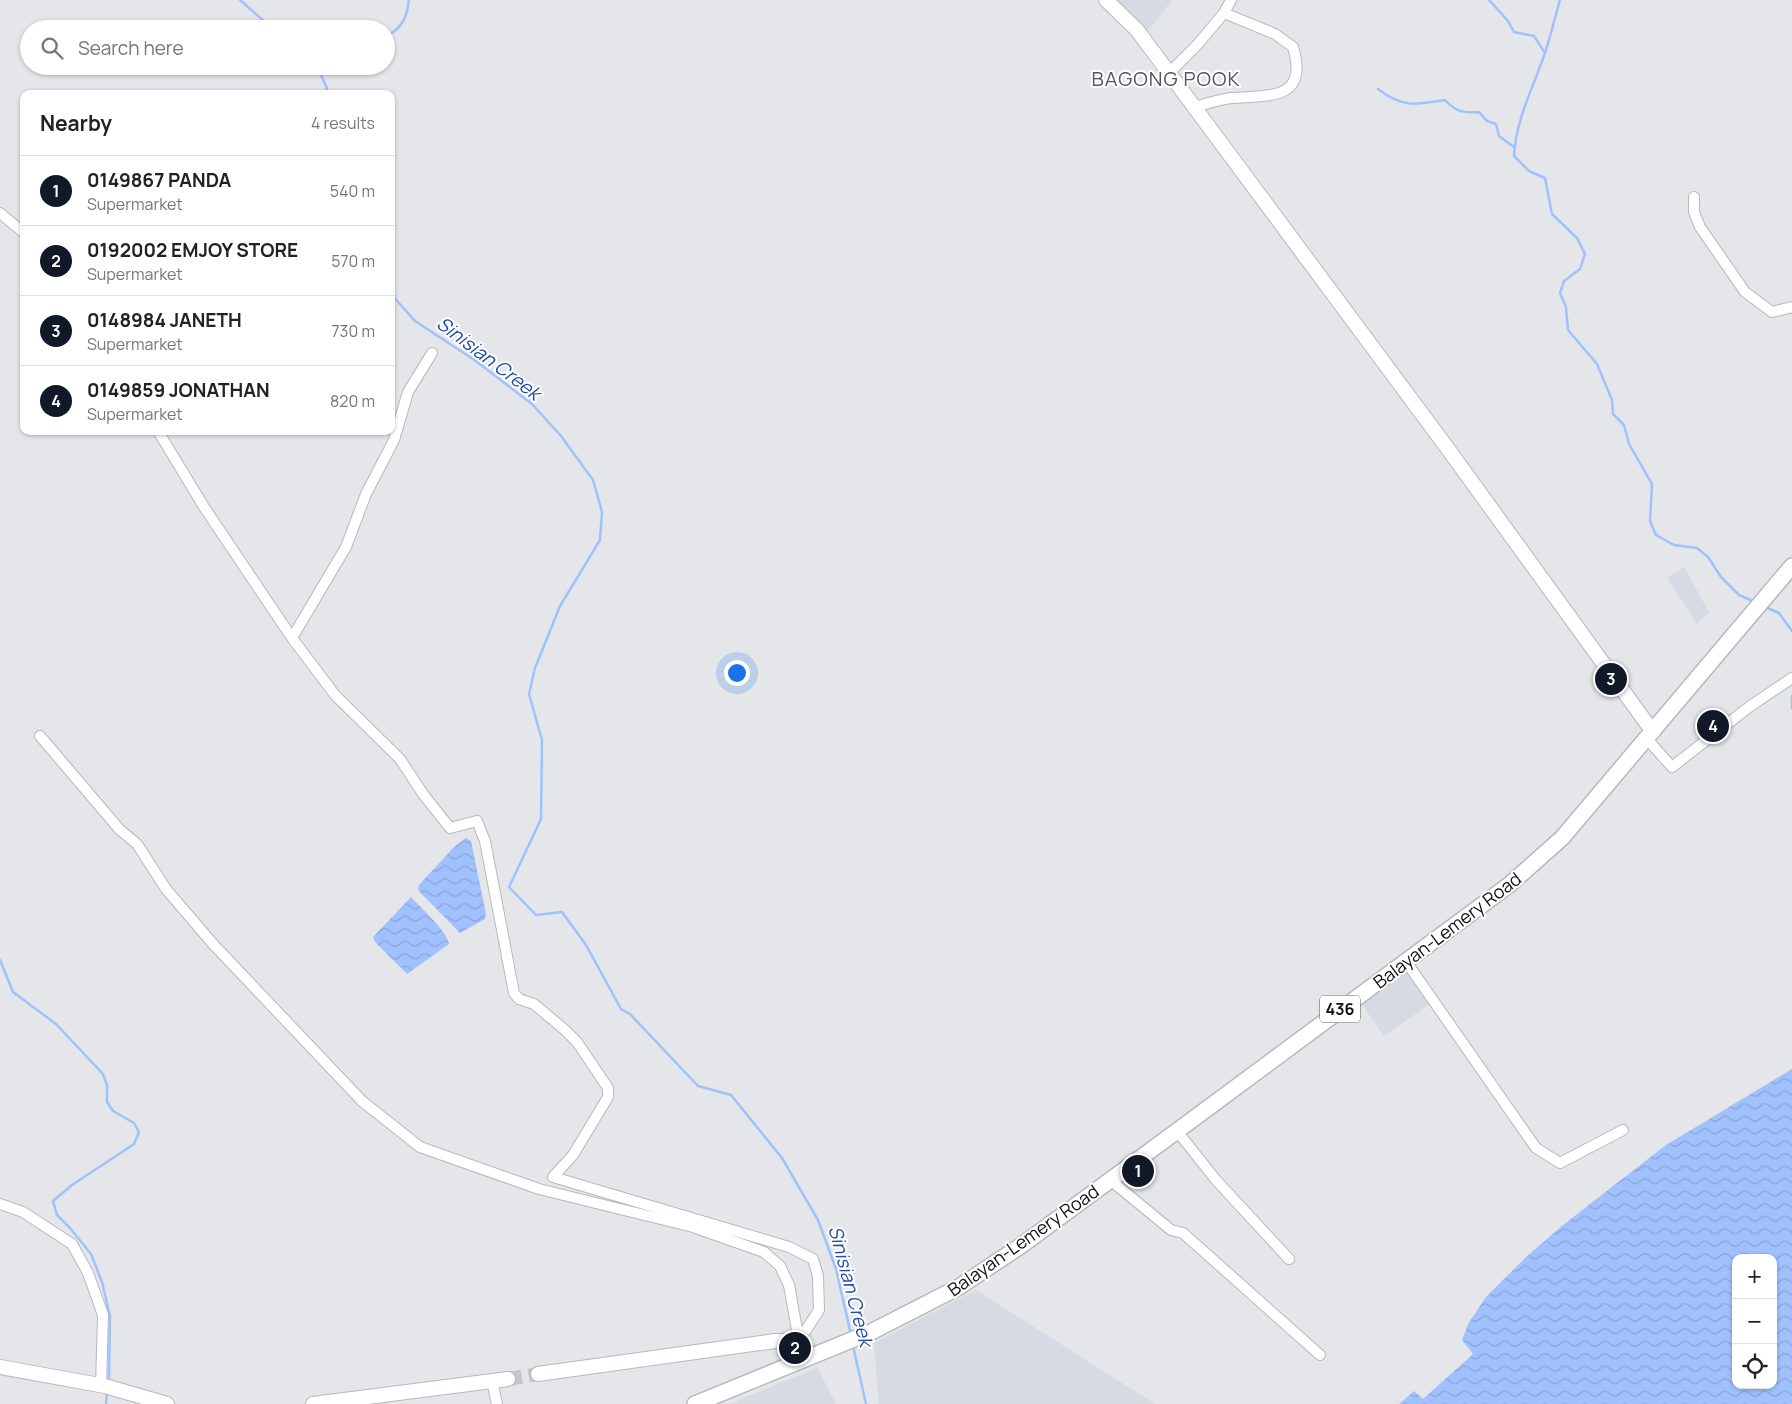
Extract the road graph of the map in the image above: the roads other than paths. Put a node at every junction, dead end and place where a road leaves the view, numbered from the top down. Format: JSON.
{"nodes":[{"id":1,"x":1106,"y":0,"type":"edge"},
{"id":2,"x":1231,"y":0,"type":"edge"},
{"id":3,"x":1224,"y":13,"type":"junction"},
{"id":4,"x":1169,"y":73,"type":"junction"},
{"id":5,"x":1194,"y":106,"type":"junction"},
{"id":6,"x":1694,"y":197,"type":"dead end"},
{"id":7,"x":0,"y":213,"type":"edge"},
{"id":8,"x":20,"y":230,"type":"edge"},
{"id":9,"x":1792,"y":307,"type":"edge"},
{"id":10,"x":432,"y":353,"type":"dead end"},
{"id":11,"x":160,"y":435,"type":"edge"},
{"id":12,"x":1792,"y":566,"type":"edge"},
{"id":13,"x":292,"y":638,"type":"junction"},
{"id":14,"x":1792,"y":678,"type":"edge"},
{"id":15,"x":1650,"y":735,"type":"junction"},
{"id":16,"x":40,"y":736,"type":"dead end"},
{"id":17,"x":1405,"y":960,"type":"junction"},
{"id":18,"x":1623,"y":1130,"type":"dead end"},
{"id":19,"x":1177,"y":1132,"type":"junction"},
{"id":20,"x":1110,"y":1179,"type":"junction"},
{"id":21,"x":0,"y":1204,"type":"edge"},
{"id":22,"x":1289,"y":1259,"type":"dead end"},
{"id":23,"x":800,"y":1341,"type":"junction"},
{"id":24,"x":1320,"y":1355,"type":"dead end"},
{"id":25,"x":807,"y":1356,"type":"junction"},
{"id":26,"x":0,"y":1367,"type":"edge"},
{"id":27,"x":538,"y":1374,"type":"tunnel mouth"},
{"id":28,"x":508,"y":1378,"type":"tunnel mouth"},
{"id":29,"x":492,"y":1381,"type":"junction"},
{"id":30,"x":101,"y":1386,"type":"junction"},
{"id":31,"x":167,"y":1404,"type":"edge"},
{"id":32,"x":313,"y":1404,"type":"edge"},
{"id":33,"x":497,"y":1404,"type":"edge"},
{"id":34,"x":695,"y":1404,"type":"edge"}],
"edges":[{"from":1,"to":4,"type":"street"},
{"from":2,"to":3,"type":"street"},
{"from":3,"to":4,"type":"street"},
{"from":3,"to":5,"type":"street"},
{"from":4,"to":5,"type":"street"},
{"from":5,"to":15,"type":"street"},
{"from":6,"to":9,"type":"street"},
{"from":7,"to":8,"type":"street"},
{"from":10,"to":13,"type":"street"},
{"from":11,"to":13,"type":"street"},
{"from":12,"to":15,"type":"main road","name":"Balayan-Lemery Road","number":"436"},
{"from":13,"to":23,"type":"street"},
{"from":14,"to":15,"type":"street"},
{"from":15,"to":17,"type":"main road","name":"Balayan-Lemery Road","number":"436"},
{"from":16,"to":23,"type":"street"},
{"from":17,"to":18,"type":"street"},
{"from":17,"to":19,"type":"main road","name":"Balayan-Lemery Road","number":"436"},
{"from":19,"to":20,"type":"main road","name":"Balayan-Lemery Road","number":"436"},
{"from":19,"to":22,"type":"street"},
{"from":20,"to":24,"type":"street"},
{"from":20,"to":25,"type":"main road","name":"Balayan-Lemery Road","number":"436"},
{"from":21,"to":30,"type":"street"},
{"from":23,"to":25,"type":"street"},
{"from":23,"to":27,"type":"street"},
{"from":25,"to":34,"type":"main road","name":"Balayan-Lemery Road","number":"436"},
{"from":26,"to":30,"type":"street"},
{"from":28,"to":29,"type":"street"},
{"from":29,"to":32,"type":"street"},
{"from":29,"to":33,"type":"street"},
{"from":30,"to":31,"type":"street"}]}
